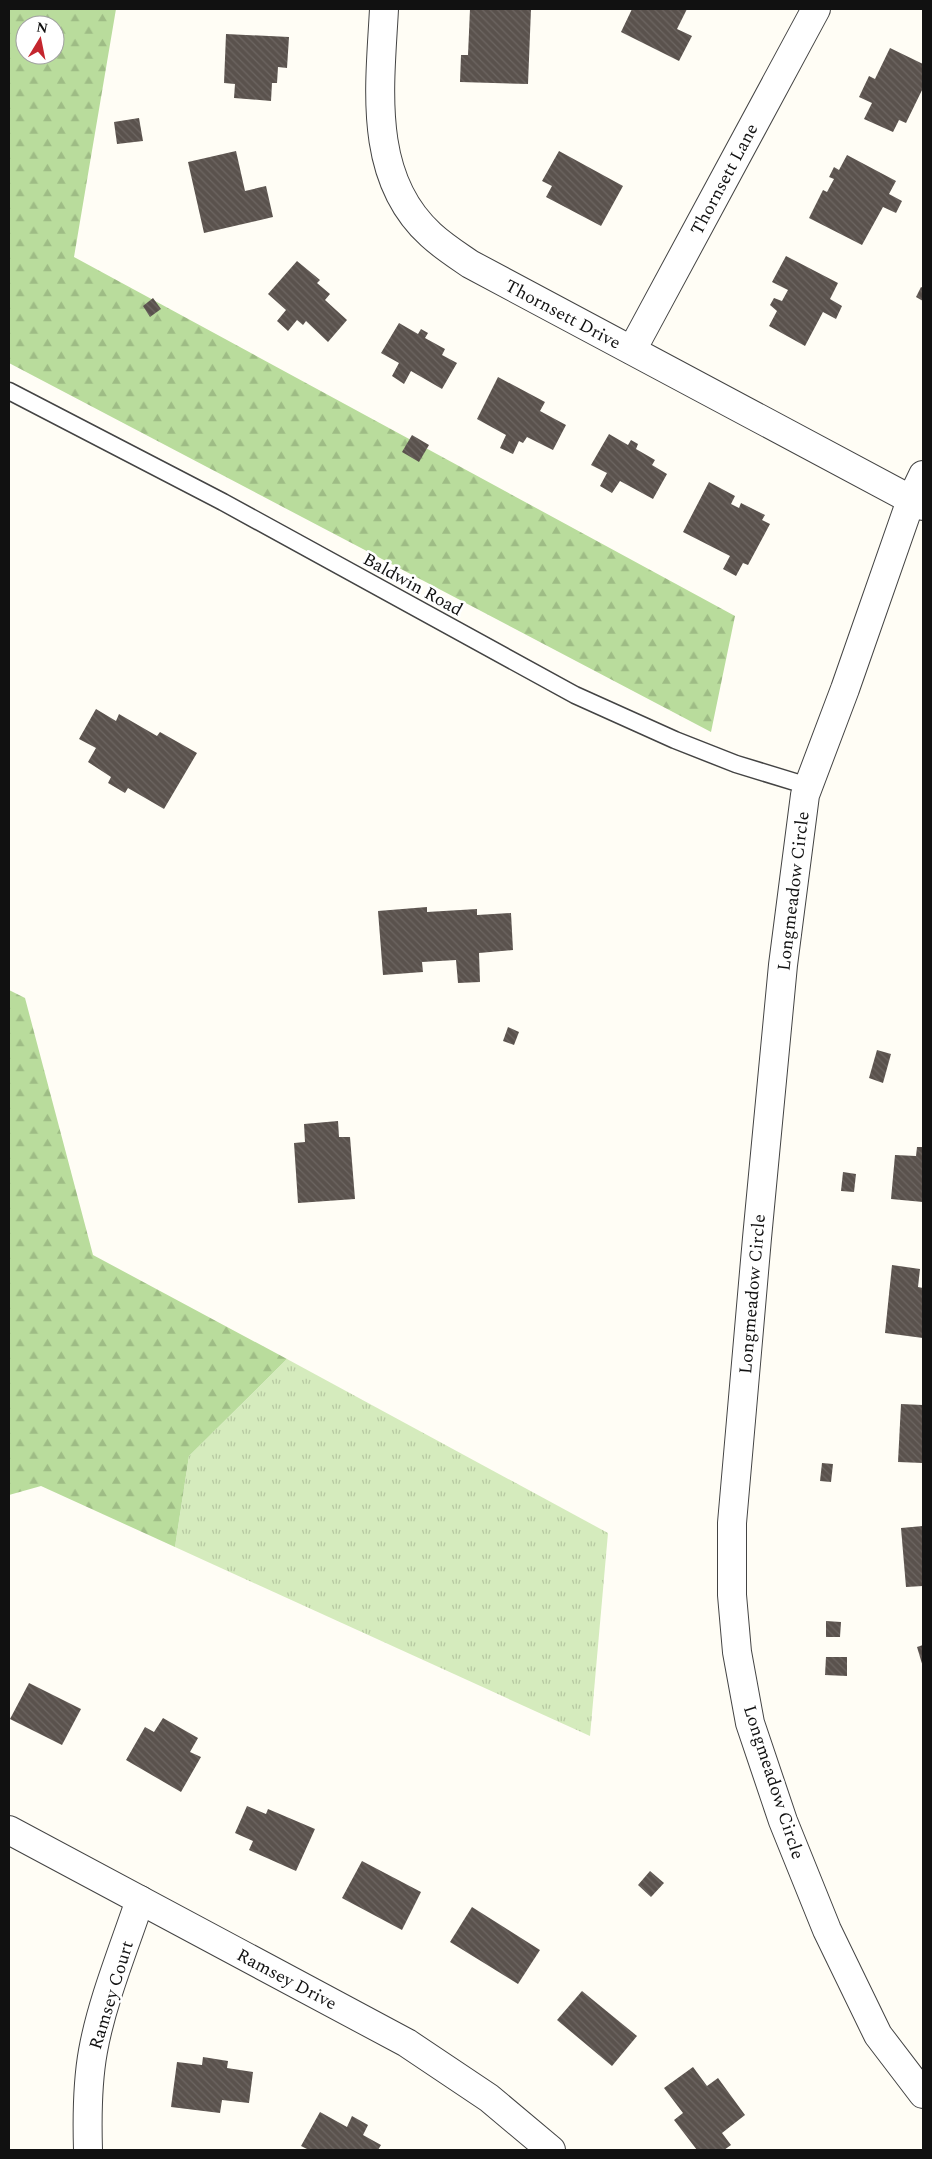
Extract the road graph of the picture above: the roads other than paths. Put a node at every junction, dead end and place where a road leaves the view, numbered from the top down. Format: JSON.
{"nodes":[{"id":1,"x":384,"y":9,"type":"edge"},
{"id":2,"x":816,"y":9,"type":"edge"},
{"id":3,"x":632,"y":350,"type":"junction"},
{"id":4,"x":9,"y":391,"type":"edge"},
{"id":5,"x":923,"y":475,"type":"edge"},
{"id":6,"x":917,"y":503,"type":"edge"},
{"id":7,"x":808,"y":786,"type":"junction"},
{"id":8,"x":9,"y":1830,"type":"edge"},
{"id":9,"x":140,"y":1900,"type":"junction"},
{"id":10,"x":923,"y":2094,"type":"edge"},
{"id":11,"x":88,"y":2150,"type":"edge"},
{"id":12,"x":551,"y":2150,"type":"edge"}],
"edges":[{"from":1,"to":3,"type":"street","name":"Thornsett Drive"},
{"from":2,"to":3,"type":"street","name":"Thornsett Lane"},
{"from":3,"to":6,"type":"street","name":"Thornsett Drive"},
{"from":4,"to":7,"type":"lane","name":"Baldwin Road"},
{"from":5,"to":6,"type":"street","name":"Longmeadow Circle"},
{"from":6,"to":7,"type":"street","name":"Longmeadow Circle"},
{"from":7,"to":10,"type":"street","name":"Longmeadow Circle"},
{"from":8,"to":9,"type":"street","name":"Ramsey Drive"},
{"from":9,"to":11,"type":"street","name":"Ramsey Court"},
{"from":9,"to":12,"type":"street","name":"Ramsey Drive"}]}
